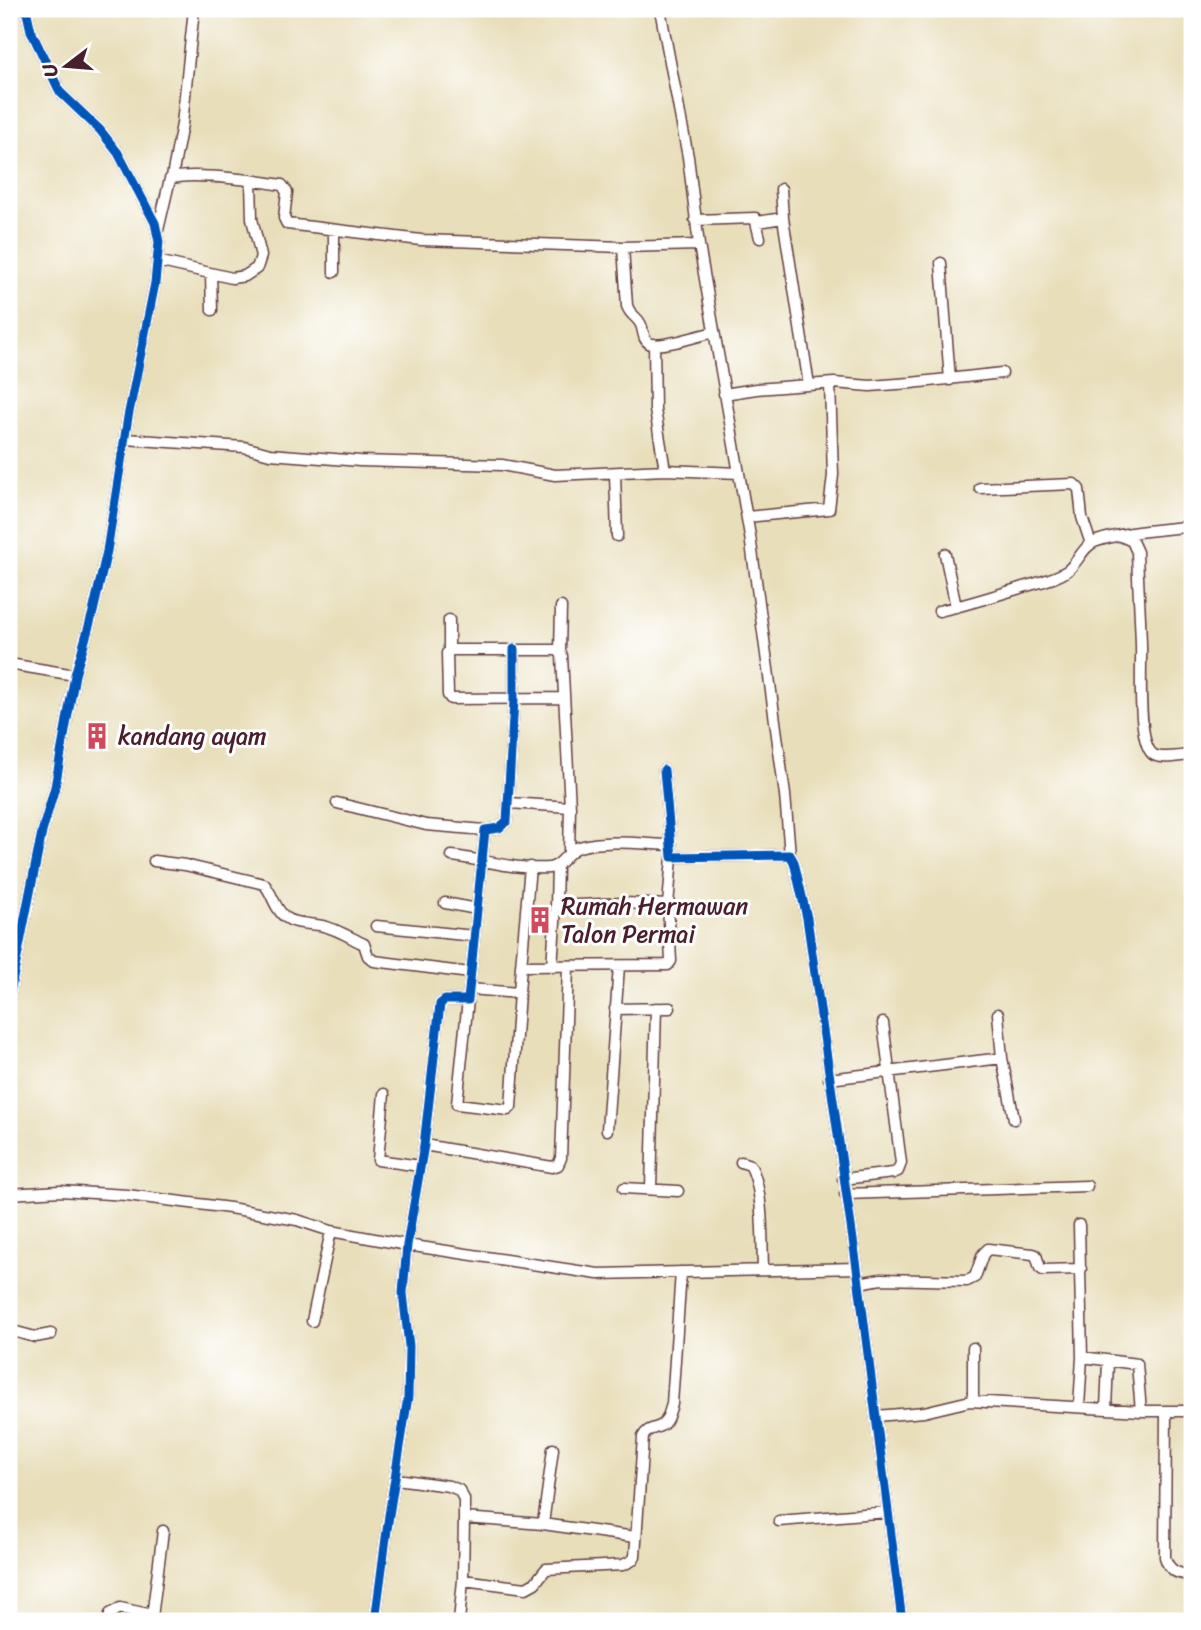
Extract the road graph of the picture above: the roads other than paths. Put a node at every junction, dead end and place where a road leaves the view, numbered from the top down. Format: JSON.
{"nodes":[{"id":1,"x":26,"y":9,"type":"edge"},
{"id":2,"x":194,"y":9,"type":"edge"},
{"id":3,"x":660,"y":9,"type":"edge"},
{"id":4,"x":172,"y":177,"type":"junction"},
{"id":5,"x":251,"y":180,"type":"junction"},
{"id":6,"x":781,"y":189,"type":"dead end"},
{"id":7,"x":783,"y":218,"type":"junction"},
{"id":8,"x":695,"y":220,"type":"junction"},
{"id":9,"x":757,"y":222,"type":"junction"},
{"id":10,"x":158,"y":230,"type":"junction"},
{"id":11,"x":334,"y":230,"type":"junction"},
{"id":12,"x":760,"y":238,"type":"dead end"},
{"id":13,"x":699,"y":245,"type":"junction"},
{"id":14,"x":623,"y":247,"type":"junction"},
{"id":15,"x":157,"y":261,"type":"junction"},
{"id":16,"x":941,"y":263,"type":"dead end"},
{"id":17,"x":334,"y":272,"type":"dead end"},
{"id":18,"x":211,"y":274,"type":"junction"},
{"id":19,"x":212,"y":310,"type":"dead end"},
{"id":20,"x":714,"y":332,"type":"junction"},
{"id":21,"x":654,"y":344,"type":"junction"},
{"id":22,"x":1002,"y":373,"type":"dead end"},
{"id":23,"x":950,"y":380,"type":"junction"},
{"id":24,"x":830,"y":384,"type":"junction"},
{"id":25,"x":809,"y":385,"type":"junction"},
{"id":26,"x":724,"y":394,"type":"junction"},
{"id":27,"x":125,"y":439,"type":"junction"},
{"id":28,"x":665,"y":470,"type":"junction"},
{"id":29,"x":739,"y":473,"type":"junction"},
{"id":30,"x":615,"y":474,"type":"junction"},
{"id":31,"x":980,"y":488,"type":"dead end"},
{"id":32,"x":747,"y":517,"type":"junction"},
{"id":33,"x":1192,"y":526,"type":"edge"},
{"id":34,"x":617,"y":536,"type":"dead end"},
{"id":35,"x":1121,"y":536,"type":"junction"},
{"id":36,"x":1091,"y":544,"type":"junction"},
{"id":37,"x":945,"y":554,"type":"dead end"},
{"id":38,"x":561,"y":607,"type":"dead end"},
{"id":39,"x":956,"y":607,"type":"junction"},
{"id":40,"x":939,"y":611,"type":"dead end"},
{"id":41,"x":449,"y":620,"type":"dead end"},
{"id":42,"x":514,"y":649,"type":"junction"},
{"id":43,"x":449,"y":650,"type":"junction"},
{"id":44,"x":560,"y":651,"type":"junction"},
{"id":45,"x":9,"y":664,"type":"edge"},
{"id":46,"x":75,"y":675,"type":"junction"},
{"id":47,"x":564,"y":698,"type":"junction"},
{"id":48,"x":514,"y":700,"type":"junction"},
{"id":49,"x":1192,"y":755,"type":"edge"},
{"id":50,"x":664,"y":770,"type":"dead end"},
{"id":51,"x":337,"y":803,"type":"dead end"},
{"id":52,"x":509,"y":803,"type":"junction"},
{"id":53,"x":570,"y":807,"type":"junction"},
{"id":54,"x":485,"y":830,"type":"junction"},
{"id":55,"x":671,"y":845,"type":"junction"},
{"id":56,"x":569,"y":852,"type":"junction"},
{"id":57,"x":790,"y":855,"type":"junction"},
{"id":58,"x":453,"y":856,"type":"dead end"},
{"id":59,"x":672,"y":857,"type":"junction"},
{"id":60,"x":154,"y":860,"type":"dead end"},
{"id":61,"x":482,"y":860,"type":"junction"},
{"id":62,"x":557,"y":866,"type":"junction"},
{"id":63,"x":530,"y":867,"type":"junction"},
{"id":64,"x":445,"y":903,"type":"dead end"},
{"id":65,"x":668,"y":905,"type":"junction"},
{"id":66,"x":556,"y":906,"type":"junction"},
{"id":67,"x":477,"y":909,"type":"junction"},
{"id":68,"x":376,"y":926,"type":"dead end"},
{"id":69,"x":474,"y":936,"type":"junction"},
{"id":70,"x":521,"y":966,"type":"junction"},
{"id":71,"x":619,"y":966,"type":"junction"},
{"id":72,"x":552,"y":967,"type":"junction"},
{"id":73,"x":568,"y":967,"type":"junction"},
{"id":74,"x":470,"y":973,"type":"junction"},
{"id":75,"x":470,"y":989,"type":"junction"},
{"id":76,"x":519,"y":993,"type":"junction"},
{"id":77,"x":9,"y":998,"type":"edge"},
{"id":78,"x":468,"y":1000,"type":"junction"},
{"id":79,"x":656,"y":1008,"type":"junction"},
{"id":80,"x":670,"y":1008,"type":"dead end"},
{"id":81,"x":615,"y":1009,"type":"junction"},
{"id":82,"x":998,"y":1014,"type":"dead end"},
{"id":83,"x":883,"y":1023,"type":"dead end"},
{"id":84,"x":1002,"y":1058,"type":"junction"},
{"id":85,"x":889,"y":1072,"type":"junction"},
{"id":86,"x":829,"y":1079,"type":"junction"},
{"id":87,"x":384,"y":1094,"type":"dead end"},
{"id":88,"x":1014,"y":1118,"type":"dead end"},
{"id":89,"x":607,"y":1130,"type":"dead end"},
{"id":90,"x":424,"y":1145,"type":"junction"},
{"id":91,"x":741,"y":1162,"type":"dead end"},
{"id":92,"x":420,"y":1166,"type":"junction"},
{"id":93,"x":843,"y":1180,"type":"junction"},
{"id":94,"x":1087,"y":1186,"type":"dead end"},
{"id":95,"x":624,"y":1188,"type":"dead end"},
{"id":96,"x":651,"y":1188,"type":"junction"},
{"id":97,"x":678,"y":1191,"type":"dead end"},
{"id":98,"x":9,"y":1194,"type":"edge"},
{"id":99,"x":845,"y":1194,"type":"junction"},
{"id":100,"x":1079,"y":1225,"type":"dead end"},
{"id":101,"x":331,"y":1231,"type":"junction"},
{"id":102,"x":407,"y":1245,"type":"junction"},
{"id":103,"x":857,"y":1268,"type":"junction"},
{"id":104,"x":1081,"y":1269,"type":"junction"},
{"id":105,"x":762,"y":1270,"type":"junction"},
{"id":106,"x":681,"y":1272,"type":"junction"},
{"id":107,"x":859,"y":1283,"type":"junction"},
{"id":108,"x":312,"y":1321,"type":"dead end"},
{"id":109,"x":9,"y":1330,"type":"edge"},
{"id":110,"x":51,"y":1334,"type":"dead end"},
{"id":111,"x":973,"y":1348,"type":"dead end"},
{"id":112,"x":1082,"y":1357,"type":"junction"},
{"id":113,"x":1108,"y":1362,"type":"junction"},
{"id":114,"x":973,"y":1401,"type":"junction"},
{"id":115,"x":1079,"y":1406,"type":"junction"},
{"id":116,"x":1106,"y":1409,"type":"junction"},
{"id":117,"x":1141,"y":1411,"type":"junction"},
{"id":118,"x":1192,"y":1411,"type":"edge"},
{"id":119,"x":1167,"y":1412,"type":"junction"},
{"id":120,"x":876,"y":1416,"type":"junction"},
{"id":121,"x":553,"y":1449,"type":"dead end"},
{"id":122,"x":396,"y":1479,"type":"junction"},
{"id":123,"x":888,"y":1512,"type":"junction"},
{"id":124,"x":464,"y":1518,"type":"junction"},
{"id":125,"x":779,"y":1521,"type":"dead end"},
{"id":126,"x":543,"y":1524,"type":"junction"},
{"id":127,"x":163,"y":1531,"type":"dead end"},
{"id":128,"x":635,"y":1537,"type":"junction"},
{"id":129,"x":1192,"y":1575,"type":"edge"},
{"id":130,"x":463,"y":1580,"type":"junction"},
{"id":131,"x":153,"y":1619,"type":"edge"},
{"id":132,"x":109,"y":1621,"type":"edge"},
{"id":133,"x":375,"y":1621,"type":"edge"},
{"id":134,"x":459,"y":1621,"type":"edge"},
{"id":135,"x":902,"y":1621,"type":"edge"}],
"edges":[{"from":1,"to":10,"type":"street"},
{"from":2,"to":4,"type":"street"},
{"from":3,"to":8,"type":"street"},
{"from":4,"to":5,"type":"street"},
{"from":4,"to":10,"type":"street"},
{"from":5,"to":11,"type":"street"},
{"from":5,"to":18,"type":"street"},
{"from":6,"to":7,"type":"street"},
{"from":7,"to":9,"type":"street"},
{"from":7,"to":25,"type":"street"},
{"from":8,"to":9,"type":"street"},
{"from":8,"to":13,"type":"street"},
{"from":9,"to":12,"type":"street"},
{"from":10,"to":15,"type":"street"},
{"from":11,"to":14,"type":"street"},
{"from":11,"to":17,"type":"street"},
{"from":13,"to":14,"type":"street"},
{"from":13,"to":20,"type":"street"},
{"from":14,"to":21,"type":"street"},
{"from":15,"to":18,"type":"street"},
{"from":15,"to":27,"type":"street"},
{"from":16,"to":23,"type":"street"},
{"from":18,"to":19,"type":"street"},
{"from":20,"to":21,"type":"street"},
{"from":20,"to":26,"type":"street"},
{"from":21,"to":28,"type":"street"},
{"from":22,"to":23,"type":"street"},
{"from":23,"to":24,"type":"street"},
{"from":24,"to":25,"type":"street"},
{"from":24,"to":32,"type":"street"},
{"from":25,"to":26,"type":"street"},
{"from":26,"to":29,"type":"street"},
{"from":27,"to":30,"type":"street"},
{"from":27,"to":46,"type":"street"},
{"from":28,"to":29,"type":"street"},
{"from":28,"to":30,"type":"street"},
{"from":29,"to":32,"type":"street"},
{"from":30,"to":34,"type":"street"},
{"from":31,"to":36,"type":"street"},
{"from":32,"to":57,"type":"street"},
{"from":33,"to":35,"type":"street"},
{"from":35,"to":36,"type":"street"},
{"from":35,"to":49,"type":"street"},
{"from":36,"to":39,"type":"street"},
{"from":37,"to":39,"type":"street"},
{"from":38,"to":44,"type":"street"},
{"from":39,"to":40,"type":"street"},
{"from":41,"to":43,"type":"street"},
{"from":42,"to":43,"type":"street"},
{"from":42,"to":44,"type":"street"},
{"from":42,"to":48,"type":"street"},
{"from":43,"to":48,"type":"street"},
{"from":44,"to":47,"type":"street"},
{"from":45,"to":46,"type":"street"},
{"from":46,"to":77,"type":"street"},
{"from":47,"to":48,"type":"street"},
{"from":47,"to":53,"type":"street"},
{"from":48,"to":52,"type":"street"},
{"from":50,"to":55,"type":"street"},
{"from":51,"to":54,"type":"street"},
{"from":52,"to":53,"type":"street"},
{"from":52,"to":54,"type":"street"},
{"from":53,"to":56,"type":"street"},
{"from":54,"to":61,"type":"street"},
{"from":55,"to":56,"type":"street"},
{"from":55,"to":59,"type":"street"},
{"from":56,"to":62,"type":"street"},
{"from":57,"to":59,"type":"street"},
{"from":57,"to":86,"type":"street"},
{"from":58,"to":61,"type":"street"},
{"from":59,"to":65,"type":"street"},
{"from":60,"to":74,"type":"street"},
{"from":61,"to":63,"type":"street"},
{"from":61,"to":67,"type":"street"},
{"from":62,"to":63,"type":"street"},
{"from":62,"to":66,"type":"street"},
{"from":63,"to":70,"type":"street"},
{"from":64,"to":67,"type":"street"},
{"from":65,"to":66,"type":"street"},
{"from":65,"to":71,"type":"street"},
{"from":66,"to":72,"type":"street"},
{"from":67,"to":69,"type":"street"},
{"from":68,"to":69,"type":"street"},
{"from":69,"to":74,"type":"street"},
{"from":70,"to":72,"type":"street"},
{"from":70,"to":76,"type":"street"},
{"from":71,"to":73,"type":"street"},
{"from":71,"to":81,"type":"street"},
{"from":72,"to":73,"type":"street"},
{"from":73,"to":90,"type":"street"},
{"from":74,"to":75,"type":"street"},
{"from":75,"to":76,"type":"street"},
{"from":75,"to":78,"type":"street"},
{"from":76,"to":78,"type":"street"},
{"from":78,"to":90,"type":"street"},
{"from":79,"to":80,"type":"street"},
{"from":79,"to":81,"type":"street"},
{"from":79,"to":96,"type":"street"},
{"from":81,"to":89,"type":"street"},
{"from":82,"to":84,"type":"street"},
{"from":83,"to":85,"type":"street"},
{"from":84,"to":85,"type":"street"},
{"from":84,"to":88,"type":"street"},
{"from":85,"to":86,"type":"street"},
{"from":85,"to":93,"type":"street"},
{"from":86,"to":93,"type":"street"},
{"from":87,"to":92,"type":"street"},
{"from":90,"to":92,"type":"street"},
{"from":91,"to":105,"type":"street"},
{"from":92,"to":102,"type":"street"},
{"from":93,"to":99,"type":"street"},
{"from":94,"to":99,"type":"street"},
{"from":95,"to":96,"type":"street"},
{"from":96,"to":97,"type":"street"},
{"from":98,"to":101,"type":"street"},
{"from":99,"to":103,"type":"street"},
{"from":100,"to":104,"type":"street"},
{"from":101,"to":102,"type":"street"},
{"from":101,"to":108,"type":"street"},
{"from":102,"to":106,"type":"street"},
{"from":102,"to":122,"type":"street"},
{"from":103,"to":105,"type":"street"},
{"from":103,"to":107,"type":"street"},
{"from":104,"to":107,"type":"street"},
{"from":104,"to":112,"type":"street"},
{"from":105,"to":106,"type":"street"},
{"from":106,"to":128,"type":"street"},
{"from":107,"to":120,"type":"street"},
{"from":109,"to":110,"type":"street"},
{"from":111,"to":114,"type":"street"},
{"from":112,"to":113,"type":"street"},
{"from":112,"to":115,"type":"street"},
{"from":113,"to":116,"type":"street"},
{"from":113,"to":117,"type":"street"},
{"from":114,"to":115,"type":"street"},
{"from":114,"to":120,"type":"street"},
{"from":115,"to":116,"type":"street"},
{"from":116,"to":117,"type":"street"},
{"from":117,"to":119,"type":"street"},
{"from":118,"to":119,"type":"street"},
{"from":119,"to":129,"type":"street"},
{"from":120,"to":123,"type":"street"},
{"from":121,"to":126,"type":"street"},
{"from":122,"to":124,"type":"street"},
{"from":122,"to":133,"type":"street"},
{"from":123,"to":125,"type":"street"},
{"from":123,"to":135,"type":"street"},
{"from":124,"to":126,"type":"street"},
{"from":124,"to":130,"type":"street"},
{"from":126,"to":128,"type":"street"},
{"from":127,"to":131,"type":"street"},
{"from":128,"to":130,"type":"street"},
{"from":130,"to":134,"type":"street"},
{"from":131,"to":132,"type":"street"}]}
